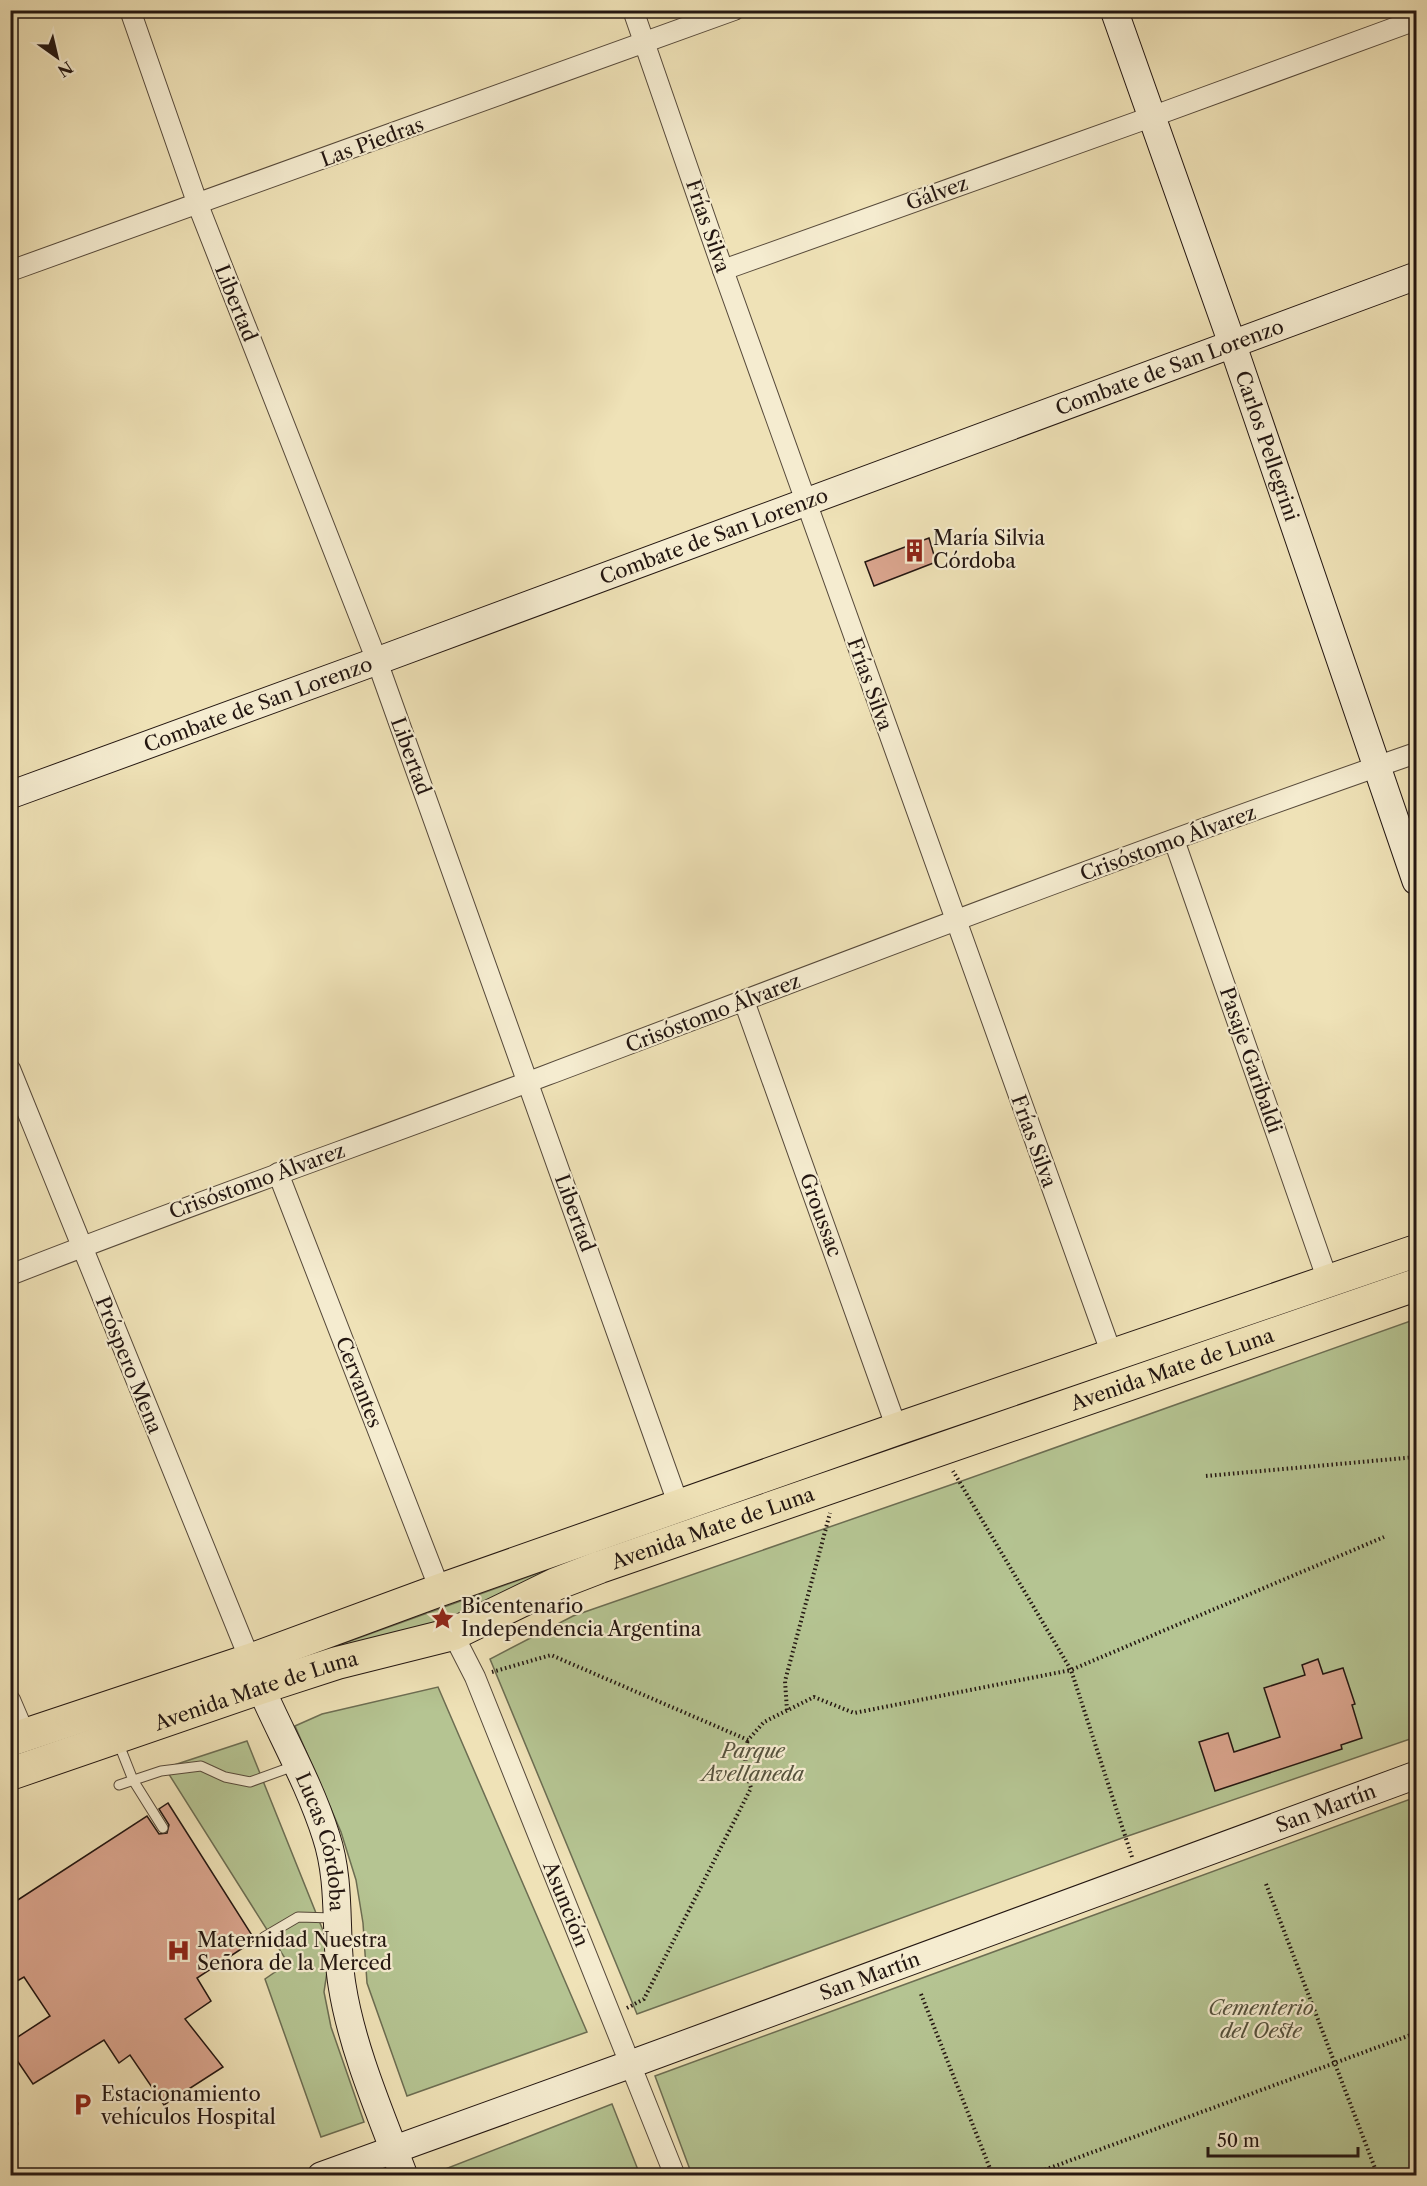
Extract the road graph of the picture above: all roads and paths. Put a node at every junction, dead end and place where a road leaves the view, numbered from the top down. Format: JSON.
{"nodes":[{"id":1,"x":130,"y":10,"type":"edge"},
{"id":2,"x":633,"y":10,"type":"edge"},
{"id":3,"x":734,"y":10,"type":"edge"},
{"id":4,"x":1114,"y":10,"type":"edge"},
{"id":5,"x":1416,"y":20,"type":"edge"},
{"id":6,"x":644,"y":43,"type":"junction"},
{"id":7,"x":1150,"y":117,"type":"junction"},
{"id":8,"x":198,"y":205,"type":"junction"},
{"id":9,"x":723,"y":270,"type":"junction"},
{"id":10,"x":10,"y":271,"type":"edge"},
{"id":11,"x":1416,"y":276,"type":"edge"},
{"id":12,"x":1232,"y":343,"type":"junction"},
{"id":13,"x":806,"y":502,"type":"junction"},
{"id":14,"x":377,"y":661,"type":"junction"},
{"id":15,"x":1416,"y":753,"type":"edge"},
{"id":16,"x":1376,"y":767,"type":"junction"},
{"id":17,"x":10,"y":795,"type":"edge"},
{"id":18,"x":1174,"y":840,"type":"junction"},
{"id":19,"x":1416,"y":881,"type":"edge"},
{"id":20,"x":955,"y":922,"type":"junction"},
{"id":21,"x":744,"y":1001,"type":"junction"},
{"id":22,"x":10,"y":1069,"type":"edge"},
{"id":23,"x":528,"y":1082,"type":"junction"},
{"id":24,"x":278,"y":1173,"type":"junction"},
{"id":25,"x":81,"y":1247,"type":"junction"},
{"id":26,"x":1416,"y":1251,"type":"edge"},
{"id":27,"x":10,"y":1275,"type":"edge"},
{"id":28,"x":1328,"y":1281,"type":"junction"},
{"id":29,"x":1416,"y":1285,"type":"edge"},
{"id":30,"x":1112,"y":1355,"type":"junction"},
{"id":31,"x":897,"y":1429,"type":"junction"},
{"id":32,"x":941,"y":1449,"type":"junction"},
{"id":33,"x":1416,"y":1456,"type":"edge"},
{"id":34,"x":1206,"y":1476,"type":"dead end"},
{"id":35,"x":837,"y":1485,"type":"junction"},
{"id":36,"x":679,"y":1506,"type":"junction"},
{"id":37,"x":1384,"y":1537,"type":"dead end"},
{"id":38,"x":440,"y":1590,"type":"junction"},
{"id":39,"x":453,"y":1634,"type":"junction"},
{"id":40,"x":1071,"y":1670,"type":"junction"},
{"id":41,"x":255,"y":1674,"type":"junction"},
{"id":42,"x":475,"y":1677,"type":"junction"},
{"id":43,"x":10,"y":1700,"type":"edge"},
{"id":44,"x":787,"y":1710,"type":"junction"},
{"id":45,"x":116,"y":1737,"type":"junction"},
{"id":46,"x":18,"y":1738,"type":"edge"},
{"id":47,"x":748,"y":1740,"type":"junction"},
{"id":48,"x":297,"y":1765,"type":"junction"},
{"id":49,"x":10,"y":1774,"type":"edge"},
{"id":50,"x":1416,"y":1775,"type":"edge"},
{"id":51,"x":133,"y":1780,"type":"junction"},
{"id":52,"x":119,"y":1785,"type":"dead end"},
{"id":53,"x":164,"y":1828,"type":"dead end"},
{"id":54,"x":1139,"y":1877,"type":"junction"},
{"id":55,"x":1266,"y":1884,"type":"dead end"},
{"id":56,"x":336,"y":1918,"type":"junction"},
{"id":57,"x":264,"y":1937,"type":"dead end"},
{"id":58,"x":921,"y":1994,"type":"dead end"},
{"id":59,"x":612,"y":2016,"type":"junction"},
{"id":60,"x":1416,"y":2032,"type":"edge"},
{"id":61,"x":1335,"y":2063,"type":"junction"},
{"id":62,"x":631,"y":2064,"type":"junction"},
{"id":63,"x":394,"y":2149,"type":"junction"},
{"id":64,"x":321,"y":2175,"type":"edge"},
{"id":65,"x":404,"y":2175,"type":"edge"},
{"id":66,"x":675,"y":2175,"type":"edge"},
{"id":67,"x":993,"y":2175,"type":"edge"},
{"id":68,"x":1028,"y":2175,"type":"edge"},
{"id":69,"x":1377,"y":2175,"type":"edge"}],
"edges":[{"from":1,"to":8,"type":"street","name":"Libertad"},
{"from":2,"to":6,"type":"street","name":"Frías Silva"},
{"from":3,"to":6,"type":"street","name":"Las Piedras"},
{"from":4,"to":7,"type":"street","name":"Carlos Pellegrini"},
{"from":5,"to":7,"type":"street","name":"Gálvez"},
{"from":6,"to":8,"type":"street","name":"Las Piedras"},
{"from":6,"to":9,"type":"street","name":"Frías Silva"},
{"from":7,"to":9,"type":"street","name":"Gálvez"},
{"from":7,"to":12,"type":"street","name":"Carlos Pellegrini"},
{"from":8,"to":10,"type":"street","name":"Las Piedras"},
{"from":8,"to":14,"type":"street","name":"Libertad"},
{"from":9,"to":13,"type":"street","name":"Frías Silva"},
{"from":11,"to":12,"type":"street","name":"Combate de San Lorenzo"},
{"from":12,"to":13,"type":"street","name":"Combate de San Lorenzo"},
{"from":12,"to":16,"type":"street","name":"Carlos Pellegrini"},
{"from":13,"to":14,"type":"street","name":"Combate de San Lorenzo"},
{"from":13,"to":20,"type":"street","name":"Frías Silva"},
{"from":14,"to":17,"type":"street","name":"Combate de San Lorenzo"},
{"from":14,"to":23,"type":"street","name":"Libertad"},
{"from":15,"to":16,"type":"street","name":"Crisóstomo Álvarez"},
{"from":16,"to":18,"type":"street","name":"Crisóstomo Álvarez"},
{"from":16,"to":19,"type":"street","name":"Carlos Pellegrini"},
{"from":18,"to":20,"type":"street","name":"Crisóstomo Álvarez"},
{"from":18,"to":28,"type":"street","name":"Pasaje Garibaldi"},
{"from":20,"to":21,"type":"street","name":"Crisóstomo Álvarez"},
{"from":20,"to":30,"type":"street","name":"Frías Silva"},
{"from":21,"to":23,"type":"street","name":"Crisóstomo Álvarez"},
{"from":21,"to":31,"type":"street","name":"Groussac"},
{"from":22,"to":25,"type":"street","name":"Próspero Mena"},
{"from":23,"to":24,"type":"street","name":"Crisóstomo Álvarez"},
{"from":23,"to":36,"type":"street","name":"Libertad"},
{"from":24,"to":25,"type":"street","name":"Crisóstomo Álvarez"},
{"from":24,"to":38,"type":"street","name":"Cervantes"},
{"from":25,"to":27,"type":"street","name":"Crisóstomo Álvarez"},
{"from":25,"to":41,"type":"street","name":"Próspero Mena"},
{"from":26,"to":28,"type":"main road","name":"Avenida Mate de Luna"},
{"from":28,"to":30,"type":"main road","name":"Avenida Mate de Luna"},
{"from":29,"to":32,"type":"main road","name":"Avenida Mate de Luna"},
{"from":30,"to":31,"type":"main road","name":"Avenida Mate de Luna"},
{"from":31,"to":36,"type":"main road","name":"Avenida Mate de Luna"},
{"from":32,"to":35,"type":"main road","name":"Avenida Mate de Luna"},
{"from":32,"to":40,"type":"path"},
{"from":33,"to":34,"type":"path"},
{"from":35,"to":39,"type":"main road","name":"Avenida Mate de Luna"},
{"from":35,"to":44,"type":"path"},
{"from":36,"to":38,"type":"main road","name":"Avenida Mate de Luna"},
{"from":37,"to":40,"type":"path"},
{"from":38,"to":41,"type":"main road","name":"Avenida Mate de Luna"},
{"from":39,"to":41,"type":"main road","name":"Avenida Mate de Luna"},
{"from":39,"to":42,"type":"street","name":"Asunción"},
{"from":40,"to":44,"type":"path"},
{"from":40,"to":54,"type":"path"},
{"from":41,"to":45,"type":"main road","name":"Avenida Mate de Luna"},
{"from":41,"to":46,"type":"main road","name":"Avenida Mate de Luna"},
{"from":41,"to":48,"type":"street","name":"Lucas Córdoba"},
{"from":42,"to":47,"type":"path"},
{"from":42,"to":59,"type":"street","name":"Asunción"},
{"from":43,"to":46,"type":"street"},
{"from":44,"to":47,"type":"path"},
{"from":45,"to":49,"type":"main road","name":"Avenida Mate de Luna"},
{"from":45,"to":51,"type":"lane"},
{"from":47,"to":59,"type":"path"},
{"from":48,"to":51,"type":"lane"},
{"from":48,"to":56,"type":"street","name":"Lucas Córdoba"},
{"from":50,"to":54,"type":"street","name":"San Martín"},
{"from":51,"to":52,"type":"lane"},
{"from":51,"to":53,"type":"lane"},
{"from":54,"to":62,"type":"street","name":"San Martín"},
{"from":55,"to":61,"type":"path"},
{"from":56,"to":57,"type":"lane"},
{"from":56,"to":63,"type":"street","name":"Lucas Córdoba"},
{"from":58,"to":67,"type":"path"},
{"from":59,"to":62,"type":"street","name":"Asunción"},
{"from":60,"to":61,"type":"path"},
{"from":61,"to":68,"type":"path"},
{"from":61,"to":69,"type":"path"},
{"from":62,"to":63,"type":"street","name":"San Martín"},
{"from":62,"to":66,"type":"street","name":"Asunción"},
{"from":63,"to":64,"type":"street","name":"San Martín"},
{"from":63,"to":65,"type":"street","name":"Lucas Córdoba"}]}
